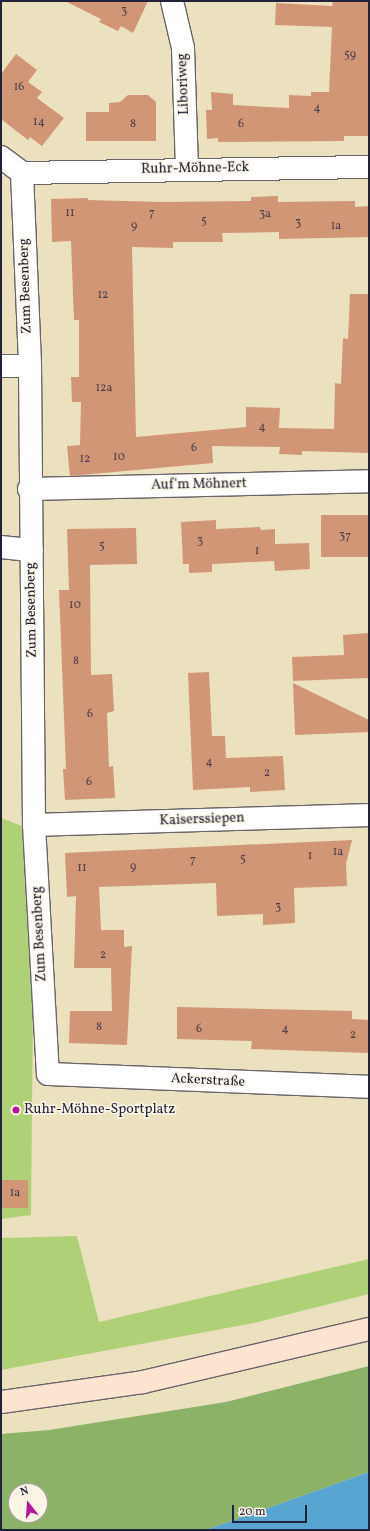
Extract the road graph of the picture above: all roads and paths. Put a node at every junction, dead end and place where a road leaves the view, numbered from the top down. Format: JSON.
{"nodes":[{"id":1,"x":172,"y":1,"type":"edge"},
{"id":2,"x":1,"y":157,"type":"edge"},
{"id":3,"x":369,"y":167,"type":"edge"},
{"id":4,"x":187,"y":168,"type":"junction"},
{"id":5,"x":22,"y":173,"type":"junction"},
{"id":6,"x":1,"y":366,"type":"edge"},
{"id":7,"x":30,"y":366,"type":"junction"},
{"id":8,"x":369,"y":481,"type":"edge"},
{"id":9,"x":29,"y":489,"type":"junction"},
{"id":10,"x":1,"y":547,"type":"edge"},
{"id":11,"x":32,"y":550,"type":"junction"},
{"id":12,"x":369,"y":815,"type":"edge"},
{"id":13,"x":34,"y":825,"type":"junction"},
{"id":14,"x":48,"y":1074,"type":"joint"},
{"id":15,"x":369,"y":1087,"type":"edge"},
{"id":16,"x":369,"y":1329,"type":"edge"},
{"id":17,"x":1,"y":1402,"type":"edge"}],
"edges":[{"from":1,"to":4,"type":"street","name":"Liboriweg"},
{"from":2,"to":5,"type":"street"},
{"from":3,"to":4,"type":"street","name":"Ruhr-Möhne-Eck"},
{"from":4,"to":5,"type":"street","name":"Ruhr-Möhne-Eck"},
{"from":5,"to":7,"type":"street","name":"Zum Besenberg"},
{"from":6,"to":7,"type":"street"},
{"from":7,"to":9,"type":"street","name":"Zum Besenberg"},
{"from":8,"to":9,"type":"street","name":"Auf'm Möhnert"},
{"from":9,"to":11,"type":"street","name":"Zum Besenberg"},
{"from":10,"to":11,"type":"street"},
{"from":11,"to":13,"type":"street","name":"Zum Besenberg"},
{"from":12,"to":13,"type":"street","name":"Kaiserssiepen"},
{"from":13,"to":14,"type":"street","name":"Zum Besenberg"},
{"from":14,"to":15,"type":"street","name":"Ackerstraße"},
{"from":16,"to":17,"type":"main road"}]}
